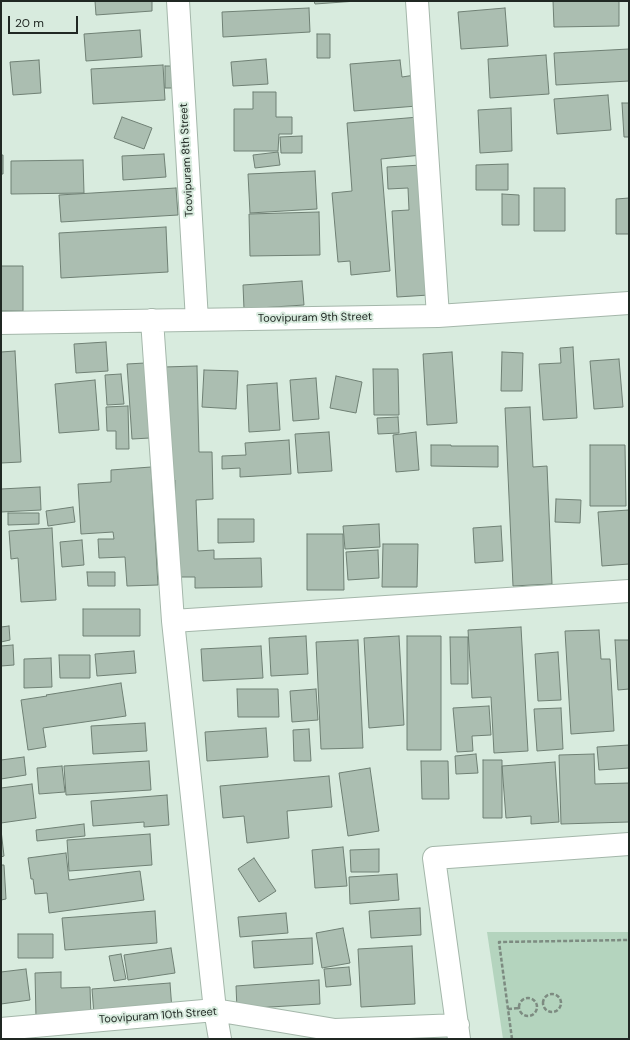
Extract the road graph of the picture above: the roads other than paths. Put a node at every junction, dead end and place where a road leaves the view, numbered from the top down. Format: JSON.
{"nodes":[{"id":1,"x":178,"y":1,"type":"edge"},
{"id":2,"x":417,"y":1,"type":"edge"},
{"id":3,"x":629,"y":303,"type":"edge"},
{"id":4,"x":438,"y":316,"type":"junction"},
{"id":5,"x":152,"y":320,"type":"junction"},
{"id":6,"x":197,"y":320,"type":"junction"},
{"id":7,"x":1,"y":323,"type":"edge"},
{"id":8,"x":629,"y":591,"type":"edge"},
{"id":9,"x":173,"y":621,"type":"junction"},
{"id":10,"x":629,"y":844,"type":"edge"},
{"id":11,"x":215,"y":1010,"type":"junction"},
{"id":12,"x":1,"y":1029,"type":"edge"},
{"id":13,"x":458,"y":1032,"type":"edge"},
{"id":14,"x":220,"y":1039,"type":"edge"}],
"edges":[{"from":1,"to":6,"type":"street","name":"Toovipuram 8th Street"},
{"from":2,"to":4,"type":"street"},
{"from":3,"to":4,"type":"street","name":"Toovipuram 9th Street"},
{"from":4,"to":6,"type":"street","name":"Toovipuram 9th Street"},
{"from":5,"to":6,"type":"street","name":"Toovipuram 9th Street"},
{"from":5,"to":7,"type":"street","name":"Toovipuram 9th Street"},
{"from":5,"to":9,"type":"street"},
{"from":8,"to":9,"type":"street"},
{"from":9,"to":11,"type":"street"},
{"from":10,"to":13,"type":"street"},
{"from":11,"to":12,"type":"street","name":"Toovipuram 10th Street"},
{"from":11,"to":13,"type":"street","name":"Toovipuram 10th Street"},
{"from":11,"to":14,"type":"street"}]}
